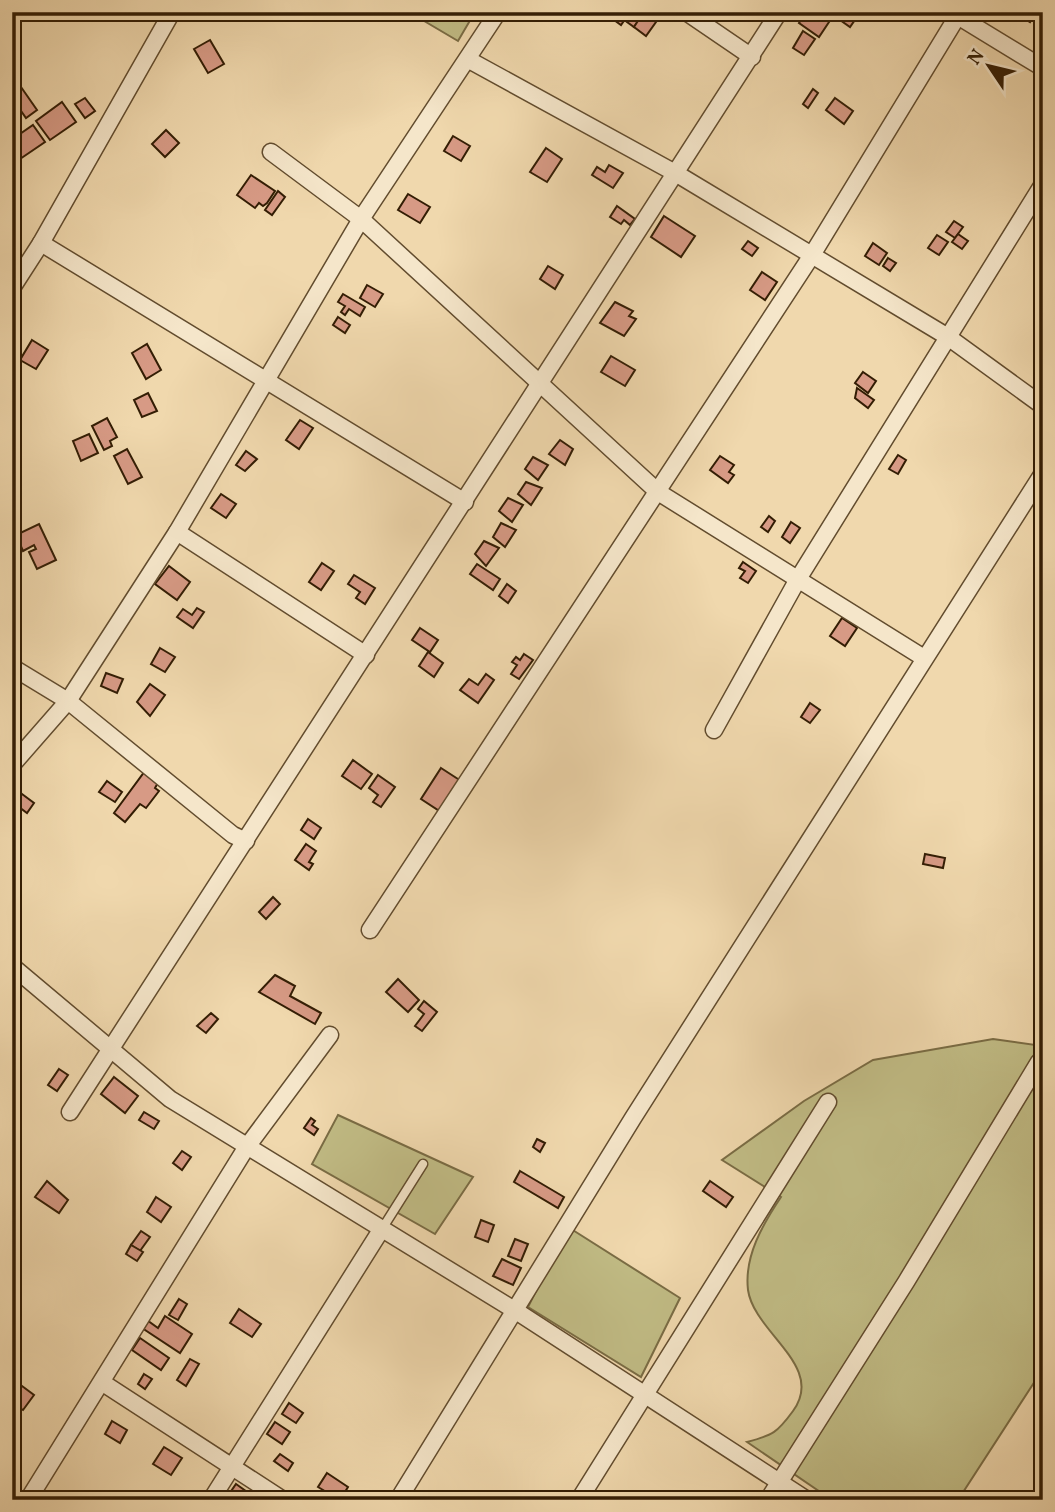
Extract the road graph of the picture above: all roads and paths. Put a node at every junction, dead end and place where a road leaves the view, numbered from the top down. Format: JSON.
{"nodes":[{"id":1,"x":172,"y":12,"type":"edge"},
{"id":2,"x":498,"y":12,"type":"edge"},
{"id":3,"x":687,"y":12,"type":"edge"},
{"id":4,"x":779,"y":12,"type":"edge"},
{"id":5,"x":956,"y":13,"type":"edge"},
{"id":6,"x":752,"y":57,"type":"junction"},
{"id":7,"x":469,"y":60,"type":"junction"},
{"id":8,"x":1043,"y":68,"type":"edge"},
{"id":9,"x":271,"y":152,"type":"dead end"},
{"id":10,"x":677,"y":174,"type":"junction"},
{"id":11,"x":1043,"y":184,"type":"edge"},
{"id":12,"x":361,"y":219,"type":"junction"},
{"id":13,"x":41,"y":243,"type":"junction"},
{"id":14,"x":813,"y":256,"type":"junction"},
{"id":15,"x":12,"y":288,"type":"edge"},
{"id":16,"x":948,"y":337,"type":"junction"},
{"id":17,"x":266,"y":380,"type":"junction"},
{"id":18,"x":541,"y":384,"type":"junction"},
{"id":19,"x":1043,"y":406,"type":"edge"},
{"id":20,"x":1043,"y":473,"type":"edge"},
{"id":21,"x":658,"y":492,"type":"junction"},
{"id":22,"x":465,"y":502,"type":"junction"},
{"id":23,"x":177,"y":532,"type":"junction"},
{"id":24,"x":798,"y":579,"type":"junction"},
{"id":25,"x":366,"y":655,"type":"junction"},
{"id":26,"x":924,"y":658,"type":"junction"},
{"id":27,"x":12,"y":667,"type":"edge"},
{"id":28,"x":68,"y":701,"type":"junction"},
{"id":29,"x":714,"y":730,"type":"dead end"},
{"id":30,"x":12,"y":765,"type":"edge"},
{"id":31,"x":246,"y":841,"type":"junction"},
{"id":32,"x":370,"y":930,"type":"dead end"},
{"id":33,"x":12,"y":967,"type":"edge"},
{"id":34,"x":331,"y":1035,"type":"dead end"},
{"id":35,"x":111,"y":1050,"type":"junction"},
{"id":36,"x":1040,"y":1062,"type":"dead end"},
{"id":37,"x":828,"y":1102,"type":"dead end"},
{"id":38,"x":70,"y":1112,"type":"dead end"},
{"id":39,"x":246,"y":1148,"type":"junction"},
{"id":40,"x":423,"y":1164,"type":"dead end"},
{"id":41,"x":382,"y":1230,"type":"junction"},
{"id":42,"x":516,"y":1311,"type":"junction"},
{"id":43,"x":103,"y":1384,"type":"junction"},
{"id":44,"x":644,"y":1395,"type":"junction"},
{"id":45,"x":231,"y":1468,"type":"junction"},
{"id":46,"x":779,"y":1482,"type":"junction"},
{"id":47,"x":28,"y":1500,"type":"edge"},
{"id":48,"x":211,"y":1500,"type":"edge"},
{"id":49,"x":283,"y":1500,"type":"edge"},
{"id":50,"x":398,"y":1500,"type":"edge"},
{"id":51,"x":579,"y":1500,"type":"edge"},
{"id":52,"x":768,"y":1500,"type":"edge"},
{"id":53,"x":807,"y":1500,"type":"edge"}],
"edges":[{"from":1,"to":13,"type":"street"},
{"from":2,"to":7,"type":"street"},
{"from":3,"to":6,"type":"street"},
{"from":4,"to":6,"type":"street"},
{"from":5,"to":8,"type":"street"},
{"from":5,"to":14,"type":"street"},
{"from":6,"to":10,"type":"street"},
{"from":7,"to":10,"type":"street"},
{"from":7,"to":12,"type":"street"},
{"from":9,"to":12,"type":"street"},
{"from":10,"to":14,"type":"street"},
{"from":10,"to":18,"type":"street"},
{"from":11,"to":16,"type":"street"},
{"from":12,"to":17,"type":"street"},
{"from":12,"to":18,"type":"street"},
{"from":13,"to":15,"type":"street"},
{"from":13,"to":17,"type":"street"},
{"from":14,"to":16,"type":"street"},
{"from":14,"to":21,"type":"street"},
{"from":16,"to":19,"type":"street"},
{"from":16,"to":24,"type":"street"},
{"from":17,"to":22,"type":"street"},
{"from":17,"to":23,"type":"street"},
{"from":18,"to":21,"type":"street"},
{"from":18,"to":22,"type":"street"},
{"from":20,"to":26,"type":"street"},
{"from":21,"to":24,"type":"street"},
{"from":21,"to":32,"type":"street"},
{"from":22,"to":25,"type":"street"},
{"from":23,"to":25,"type":"street"},
{"from":23,"to":28,"type":"street"},
{"from":24,"to":26,"type":"street"},
{"from":24,"to":29,"type":"street"},
{"from":25,"to":31,"type":"street"},
{"from":26,"to":42,"type":"street"},
{"from":27,"to":28,"type":"street"},
{"from":28,"to":30,"type":"street"},
{"from":28,"to":31,"type":"street"},
{"from":31,"to":35,"type":"street"},
{"from":33,"to":35,"type":"street"},
{"from":34,"to":39,"type":"street"},
{"from":35,"to":38,"type":"street"},
{"from":35,"to":39,"type":"street"},
{"from":36,"to":46,"type":"street"},
{"from":37,"to":44,"type":"street"},
{"from":39,"to":41,"type":"street"},
{"from":39,"to":43,"type":"street"},
{"from":40,"to":41,"type":"lane"},
{"from":41,"to":42,"type":"street"},
{"from":41,"to":45,"type":"street"},
{"from":42,"to":44,"type":"street"},
{"from":42,"to":50,"type":"street"},
{"from":43,"to":45,"type":"street"},
{"from":43,"to":47,"type":"street"},
{"from":44,"to":46,"type":"street"},
{"from":44,"to":51,"type":"street"},
{"from":45,"to":48,"type":"street"},
{"from":45,"to":49,"type":"street"},
{"from":46,"to":52,"type":"street"},
{"from":46,"to":53,"type":"street"}]}
